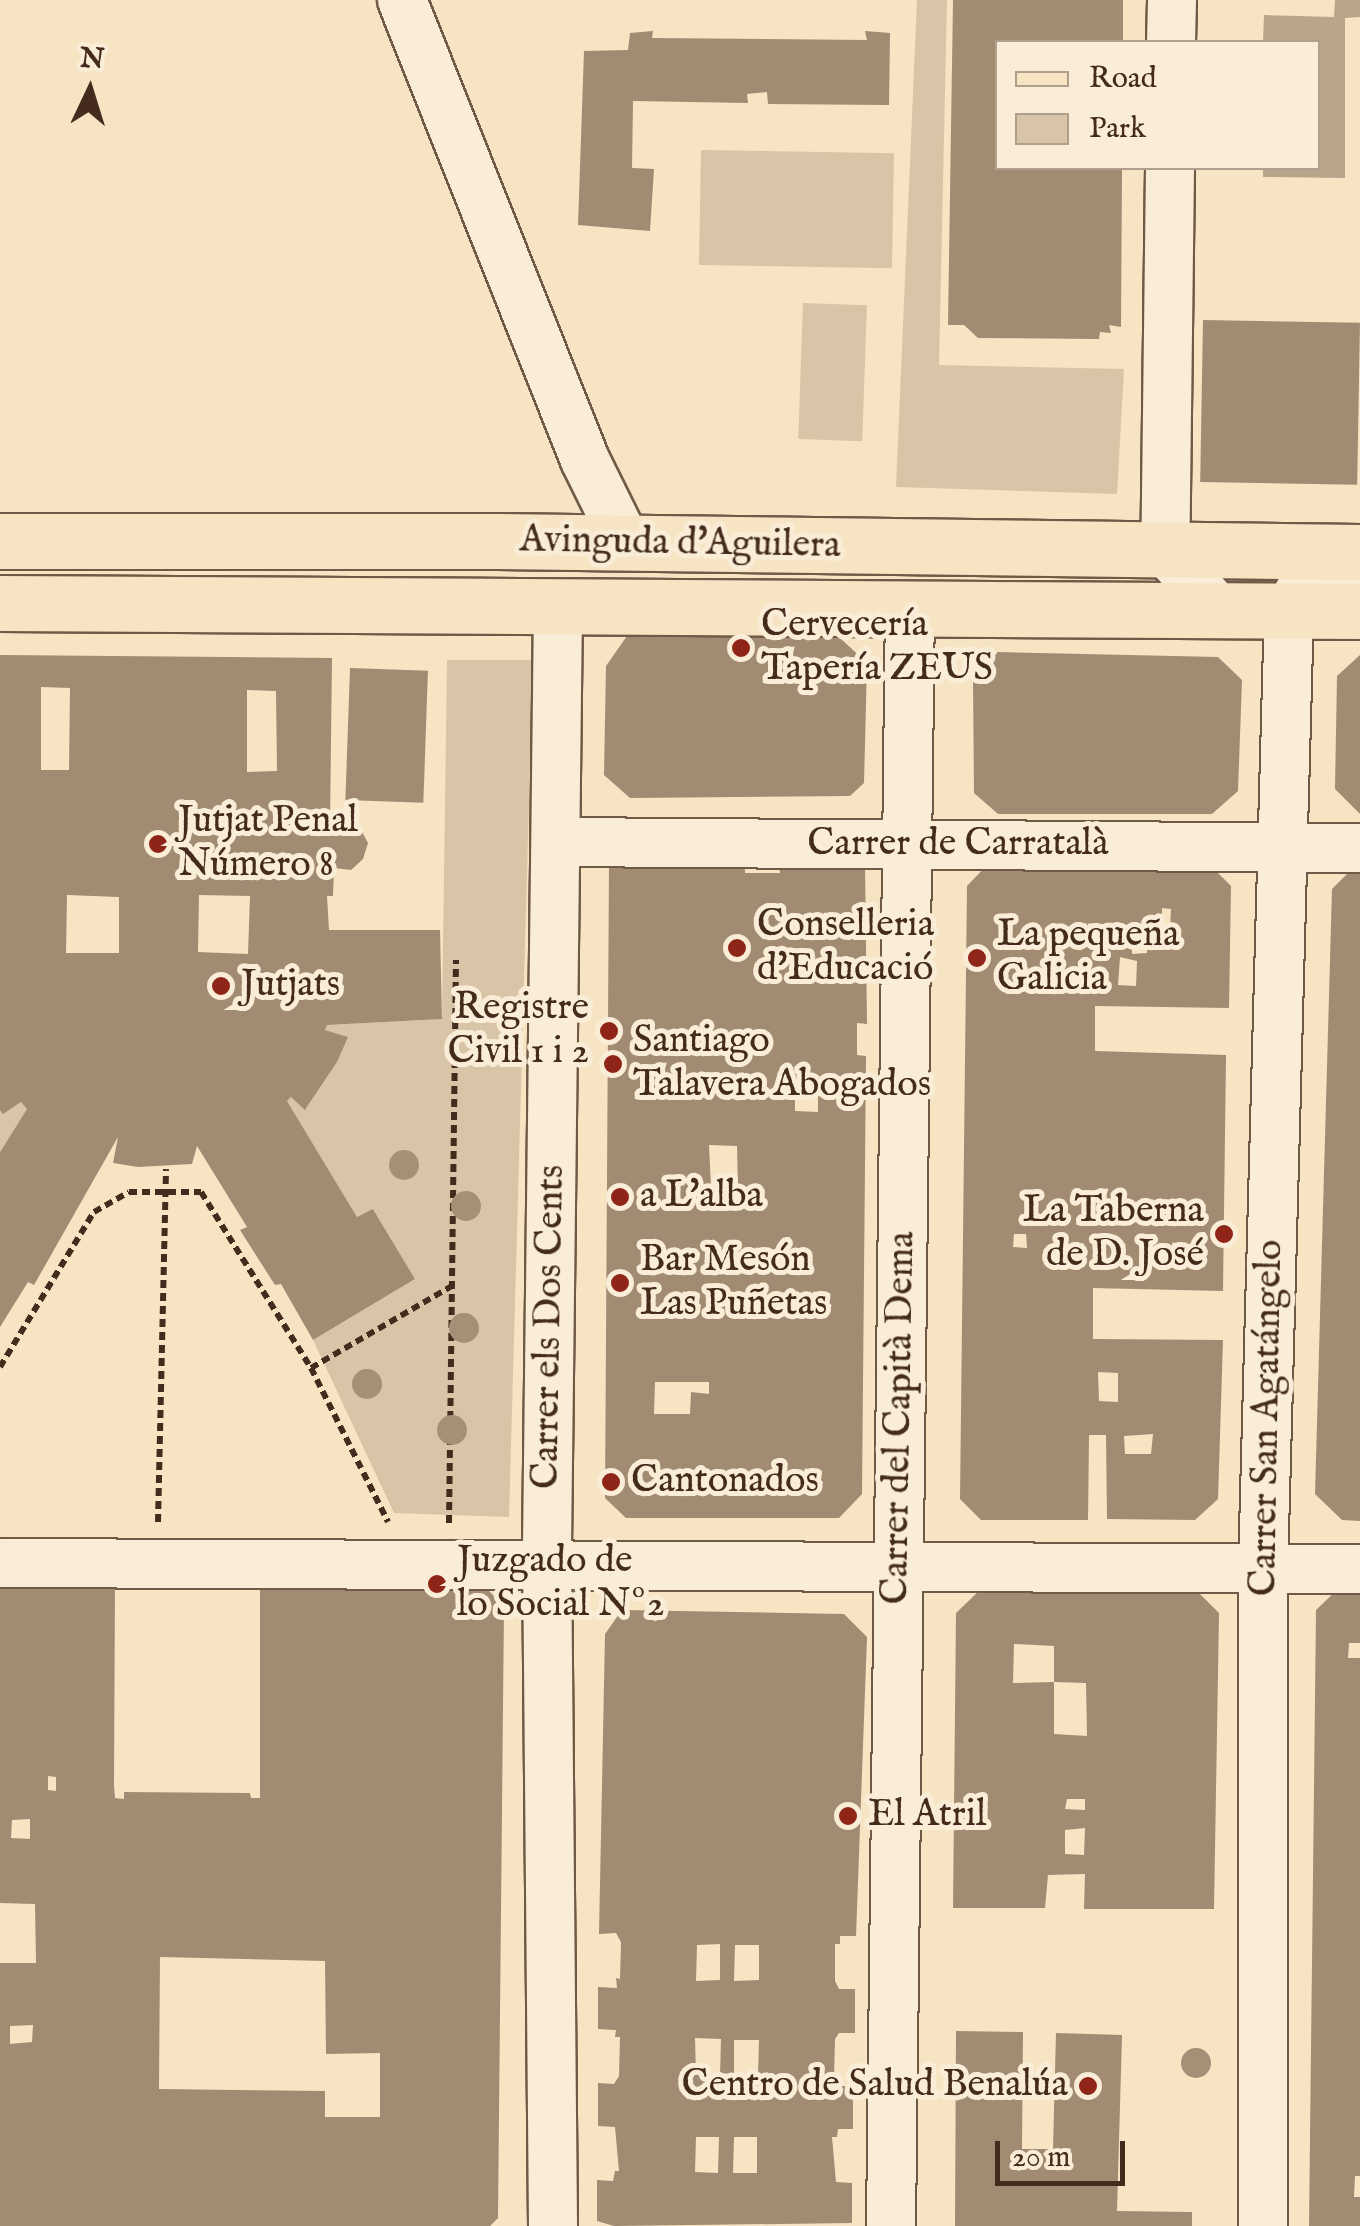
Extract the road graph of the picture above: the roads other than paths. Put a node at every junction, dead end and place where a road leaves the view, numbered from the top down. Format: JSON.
{"nodes":[{"id":1,"x":402,"y":0,"type":"edge"},
{"id":2,"x":1172,"y":0,"type":"edge"},
{"id":3,"x":1172,"y":40,"type":"edge"},
{"id":4,"x":1170,"y":170,"type":"edge"},
{"id":5,"x":0,"y":540,"type":"edge"},
{"id":6,"x":627,"y":545,"type":"junction"},
{"id":7,"x":1165,"y":551,"type":"junction"},
{"id":8,"x":1360,"y":552,"type":"edge"},
{"id":9,"x":1360,"y":581,"type":"edge"},
{"id":10,"x":0,"y":603,"type":"edge"},
{"id":11,"x":558,"y":608,"type":"junction"},
{"id":12,"x":910,"y":609,"type":"junction"},
{"id":13,"x":1218,"y":610,"type":"junction"},
{"id":14,"x":1289,"y":610,"type":"junction"},
{"id":15,"x":1360,"y":611,"type":"edge"},
{"id":16,"x":557,"y":842,"type":"junction"},
{"id":17,"x":910,"y":845,"type":"junction"},
{"id":18,"x":1281,"y":848,"type":"junction"},
{"id":19,"x":1360,"y":848,"type":"edge"},
{"id":20,"x":0,"y":1563,"type":"edge"},
{"id":21,"x":548,"y":1565,"type":"junction"},
{"id":22,"x":1263,"y":1568,"type":"junction"},
{"id":23,"x":1360,"y":1569,"type":"edge"},
{"id":24,"x":897,"y":1570,"type":"junction"},
{"id":25,"x":553,"y":2226,"type":"edge"},
{"id":26,"x":890,"y":2226,"type":"edge"},
{"id":27,"x":1263,"y":2226,"type":"edge"}],
"edges":[{"from":1,"to":6,"type":"street"},
{"from":2,"to":3,"type":"street"},
{"from":4,"to":7,"type":"street"},
{"from":5,"to":6,"type":"main road","name":"Avinguda d'Aguilera"},
{"from":6,"to":7,"type":"main road","name":"Avinguda d'Aguilera"},
{"from":7,"to":8,"type":"main road","name":"Avinguda d'Aguilera"},
{"from":7,"to":13,"type":"street"},
{"from":9,"to":14,"type":"street"},
{"from":10,"to":11,"type":"main road","name":"Avinguda d'Aguilera"},
{"from":11,"to":12,"type":"main road","name":"Avinguda d'Aguilera"},
{"from":11,"to":16,"type":"street","name":"Carrer els Dos Cents"},
{"from":12,"to":13,"type":"main road","name":"Avinguda d'Aguilera"},
{"from":12,"to":17,"type":"street","name":"Carrer del Capità Dema"},
{"from":13,"to":14,"type":"main road","name":"Avinguda d'Aguilera"},
{"from":14,"to":15,"type":"main road","name":"Avinguda d'Aguilera"},
{"from":14,"to":18,"type":"street","name":"Carrer San Agatángelo"},
{"from":16,"to":17,"type":"street","name":"Carrer de Carratalà"},
{"from":16,"to":21,"type":"street","name":"Carrer els Dos Cents"},
{"from":17,"to":18,"type":"street","name":"Carrer de Carratalà"},
{"from":17,"to":24,"type":"street","name":"Carrer del Capità Dema"},
{"from":18,"to":19,"type":"street","name":"Carrer de Carratalà"},
{"from":18,"to":22,"type":"street","name":"Carrer San Agatángelo"},
{"from":20,"to":21,"type":"street"},
{"from":21,"to":24,"type":"street"},
{"from":21,"to":25,"type":"street","name":"Carrer els Dos Cents"},
{"from":22,"to":23,"type":"street"},
{"from":22,"to":24,"type":"street"},
{"from":22,"to":27,"type":"street","name":"Carrer San Agatángelo"},
{"from":24,"to":26,"type":"street","name":"Carrer del Capità Dema"}]}
